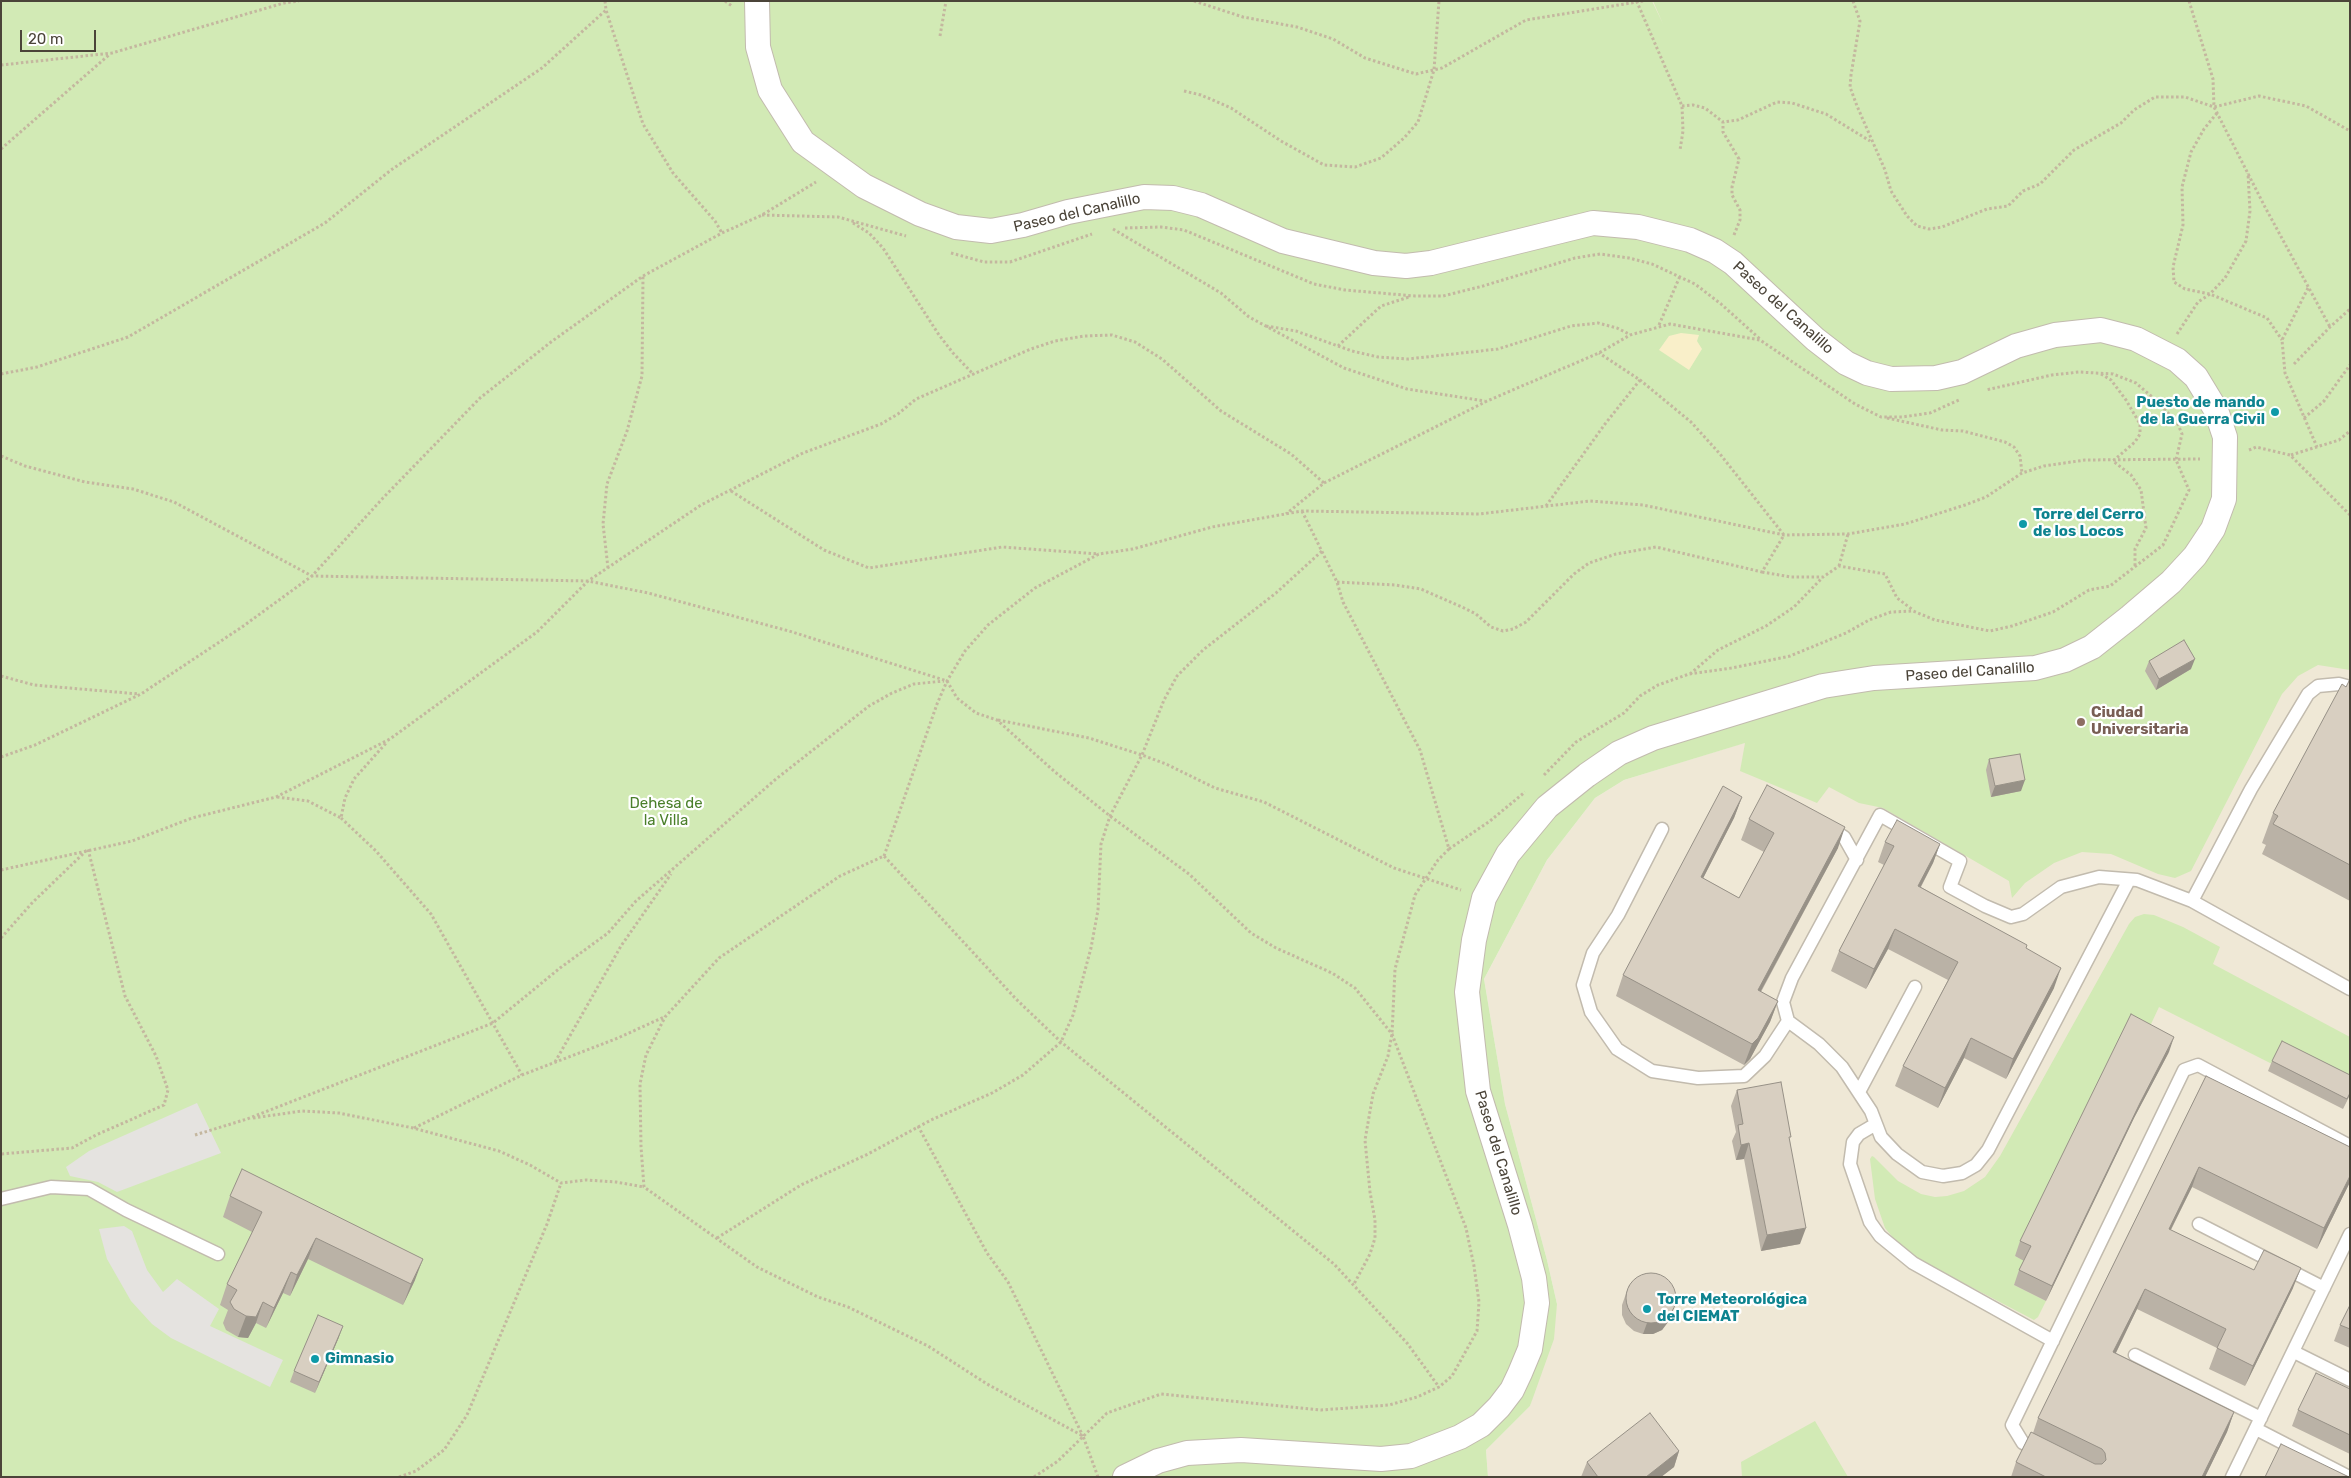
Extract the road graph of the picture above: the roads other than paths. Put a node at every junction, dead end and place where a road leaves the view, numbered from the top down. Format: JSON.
{"nodes":[{"id":1,"x":757,"y":1,"type":"edge"},
{"id":2,"x":2350,"y":687,"type":"edge"},
{"id":3,"x":1819,"y":822,"type":"edge"},
{"id":4,"x":1662,"y":829,"type":"dead end"},
{"id":5,"x":1857,"y":860,"type":"junction"},
{"id":6,"x":2129,"y":880,"type":"junction"},
{"id":7,"x":2192,"y":901,"type":"junction"},
{"id":8,"x":1915,"y":987,"type":"dead end"},
{"id":9,"x":2350,"y":989,"type":"edge"},
{"id":10,"x":1788,"y":1021,"type":"junction"},
{"id":11,"x":1859,"y":1092,"type":"junction"},
{"id":12,"x":1876,"y":1124,"type":"junction"},
{"id":13,"x":2350,"y":1146,"type":"edge"},
{"id":14,"x":1,"y":1199,"type":"edge"},
{"id":15,"x":2199,"y":1224,"type":"dead end"},
{"id":16,"x":2350,"y":1234,"type":"edge"},
{"id":17,"x":218,"y":1254,"type":"dead end"},
{"id":18,"x":2324,"y":1288,"type":"junction"},
{"id":19,"x":2053,"y":1341,"type":"junction"},
{"id":20,"x":2294,"y":1352,"type":"junction"},
{"id":21,"x":2135,"y":1355,"type":"dead end"},
{"id":22,"x":2350,"y":1380,"type":"edge"},
{"id":23,"x":2258,"y":1424,"type":"junction"},
{"id":24,"x":2049,"y":1456,"type":"edge"},
{"id":25,"x":1125,"y":1477,"type":"edge"},
{"id":26,"x":2232,"y":1477,"type":"edge"},
{"id":27,"x":2349,"y":1477,"type":"edge"}],
"edges":[{"from":1,"to":25,"type":"street","name":"Paseo del Canalillo"},
{"from":2,"to":7,"type":"lane"},
{"from":3,"to":5,"type":"lane"},
{"from":4,"to":10,"type":"lane"},
{"from":5,"to":6,"type":"lane"},
{"from":5,"to":10,"type":"lane"},
{"from":6,"to":7,"type":"lane"},
{"from":6,"to":12,"type":"lane"},
{"from":7,"to":9,"type":"lane"},
{"from":8,"to":11,"type":"lane"},
{"from":10,"to":11,"type":"lane"},
{"from":11,"to":12,"type":"lane"},
{"from":12,"to":19,"type":"lane"},
{"from":13,"to":19,"type":"lane"},
{"from":14,"to":17,"type":"lane"},
{"from":15,"to":18,"type":"lane"},
{"from":16,"to":18,"type":"lane"},
{"from":18,"to":20,"type":"lane"},
{"from":19,"to":24,"type":"lane"},
{"from":20,"to":22,"type":"lane"},
{"from":20,"to":23,"type":"lane"},
{"from":21,"to":23,"type":"lane"},
{"from":23,"to":26,"type":"lane"},
{"from":23,"to":27,"type":"lane"}]}
